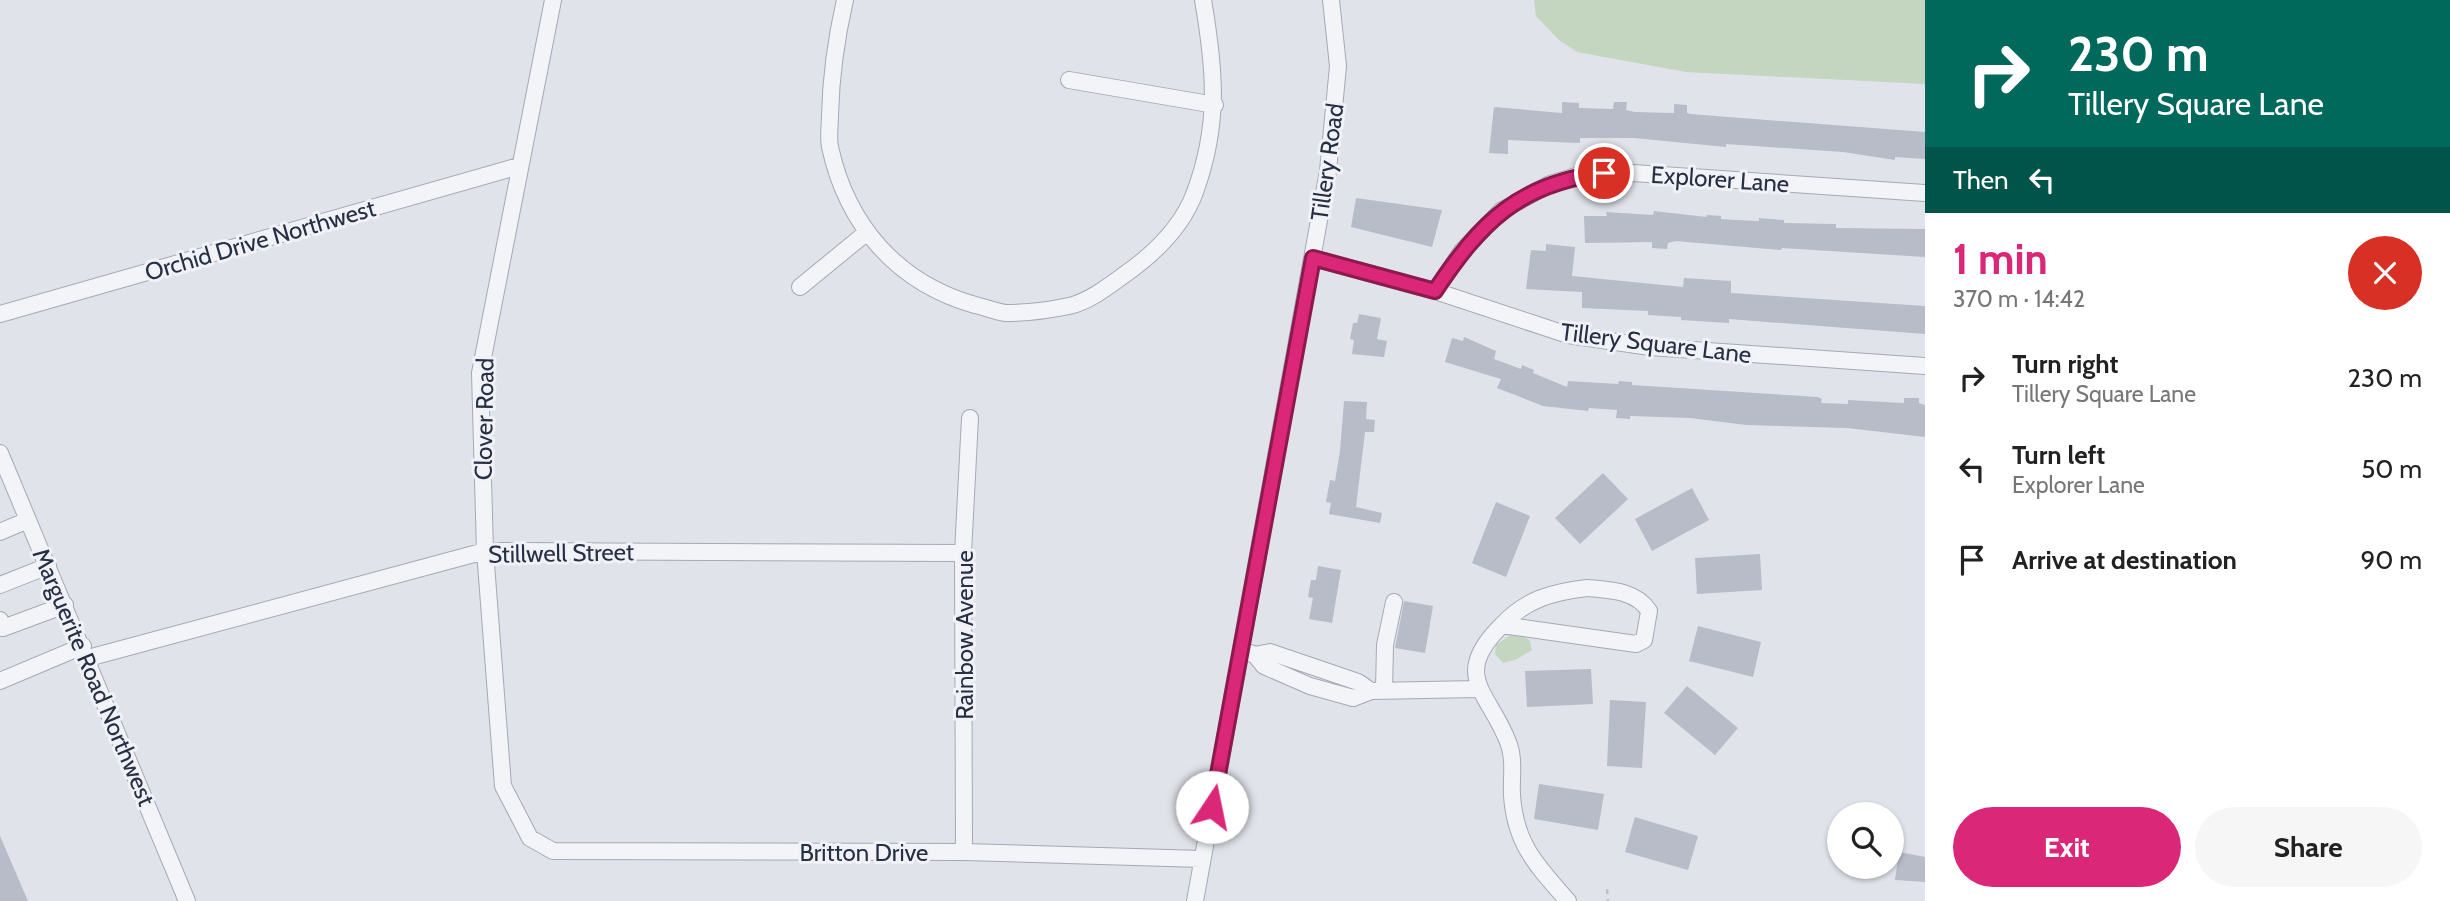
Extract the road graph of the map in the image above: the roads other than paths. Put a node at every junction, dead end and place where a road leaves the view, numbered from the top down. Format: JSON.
{"nodes":[{"id":1,"x":553,"y":0,"type":"edge"},
{"id":2,"x":845,"y":0,"type":"edge"},
{"id":3,"x":1203,"y":0,"type":"edge"},
{"id":4,"x":1331,"y":0,"type":"edge"},
{"id":5,"x":1069,"y":80,"type":"dead end"},
{"id":6,"x":1215,"y":105,"type":"junction"},
{"id":7,"x":519,"y":166,"type":"junction"},
{"id":8,"x":1925,"y":193,"type":"edge"},
{"id":9,"x":866,"y":233,"type":"junction"},
{"id":10,"x":1313,"y":258,"type":"junction"},
{"id":11,"x":800,"y":287,"type":"dead end"},
{"id":12,"x":1435,"y":291,"type":"junction"},
{"id":13,"x":0,"y":314,"type":"edge"},
{"id":14,"x":1925,"y":366,"type":"edge"},
{"id":15,"x":970,"y":418,"type":"dead end"},
{"id":16,"x":0,"y":453,"type":"edge"},
{"id":17,"x":29,"y":520,"type":"junction"},
{"id":18,"x":0,"y":532,"type":"edge"},
{"id":19,"x":485,"y":551,"type":"junction"},
{"id":20,"x":963,"y":553,"type":"junction"},
{"id":21,"x":48,"y":566,"type":"junction"},
{"id":22,"x":0,"y":586,"type":"edge"},
{"id":23,"x":1394,"y":602,"type":"dead end"},
{"id":24,"x":65,"y":605,"type":"junction"},
{"id":25,"x":0,"y":620,"type":"edge"},
{"id":26,"x":1502,"y":625,"type":"junction"},
{"id":27,"x":85,"y":652,"type":"junction"},
{"id":28,"x":1248,"y":653,"type":"junction"},
{"id":29,"x":0,"y":681,"type":"edge"},
{"id":30,"x":1478,"y":688,"type":"junction"},
{"id":31,"x":1378,"y":691,"type":"junction"},
{"id":32,"x":530,"y":838,"type":"joint"},
{"id":33,"x":964,"y":852,"type":"junction"},
{"id":34,"x":1202,"y":859,"type":"junction"},
{"id":35,"x":187,"y":901,"type":"edge"},
{"id":36,"x":1195,"y":901,"type":"edge"},
{"id":37,"x":1568,"y":901,"type":"edge"}],
"edges":[{"from":1,"to":7,"type":"street","name":"Clover Road"},
{"from":2,"to":9,"type":"street"},
{"from":3,"to":6,"type":"street"},
{"from":4,"to":10,"type":"street","name":"Tillery Road"},
{"from":5,"to":6,"type":"street"},
{"from":6,"to":9,"type":"street"},
{"from":7,"to":13,"type":"street","name":"Orchid Drive Northwest"},
{"from":7,"to":19,"type":"street","name":"Clover Road"},
{"from":8,"to":12,"type":"street","name":"Explorer Lane"},
{"from":9,"to":11,"type":"street"},
{"from":10,"to":12,"type":"street","name":"Tillery Square Lane"},
{"from":10,"to":28,"type":"street","name":"Tillery Road"},
{"from":12,"to":14,"type":"street","name":"Tillery Square Lane"},
{"from":15,"to":20,"type":"street","name":"Rainbow Avenue"},
{"from":16,"to":17,"type":"street","name":"Marguerite Road Northwest"},
{"from":17,"to":18,"type":"street"},
{"from":17,"to":21,"type":"street","name":"Marguerite Road Northwest"},
{"from":19,"to":20,"type":"street","name":"Stillwell Street"},
{"from":19,"to":27,"type":"street","name":"Stillwell Street"},
{"from":19,"to":32,"type":"street","name":"Clover Road"},
{"from":20,"to":33,"type":"street","name":"Rainbow Avenue"},
{"from":21,"to":22,"type":"street"},
{"from":21,"to":24,"type":"street","name":"Marguerite Road Northwest"},
{"from":23,"to":31,"type":"street"},
{"from":24,"to":25,"type":"street"},
{"from":24,"to":27,"type":"street","name":"Marguerite Road Northwest"},
{"from":26,"to":26,"type":"street"},
{"from":26,"to":30,"type":"street"},
{"from":27,"to":29,"type":"street","name":"Stillwell Street"},
{"from":27,"to":35,"type":"street","name":"Marguerite Road Northwest"},
{"from":28,"to":31,"type":"street"},
{"from":28,"to":34,"type":"street","name":"Tillery Road"},
{"from":30,"to":31,"type":"street"},
{"from":30,"to":37,"type":"street"},
{"from":32,"to":33,"type":"street","name":"Britton Drive"},
{"from":33,"to":34,"type":"street","name":"Britton Drive"},
{"from":34,"to":36,"type":"street","name":"Tillery Road"}]}
